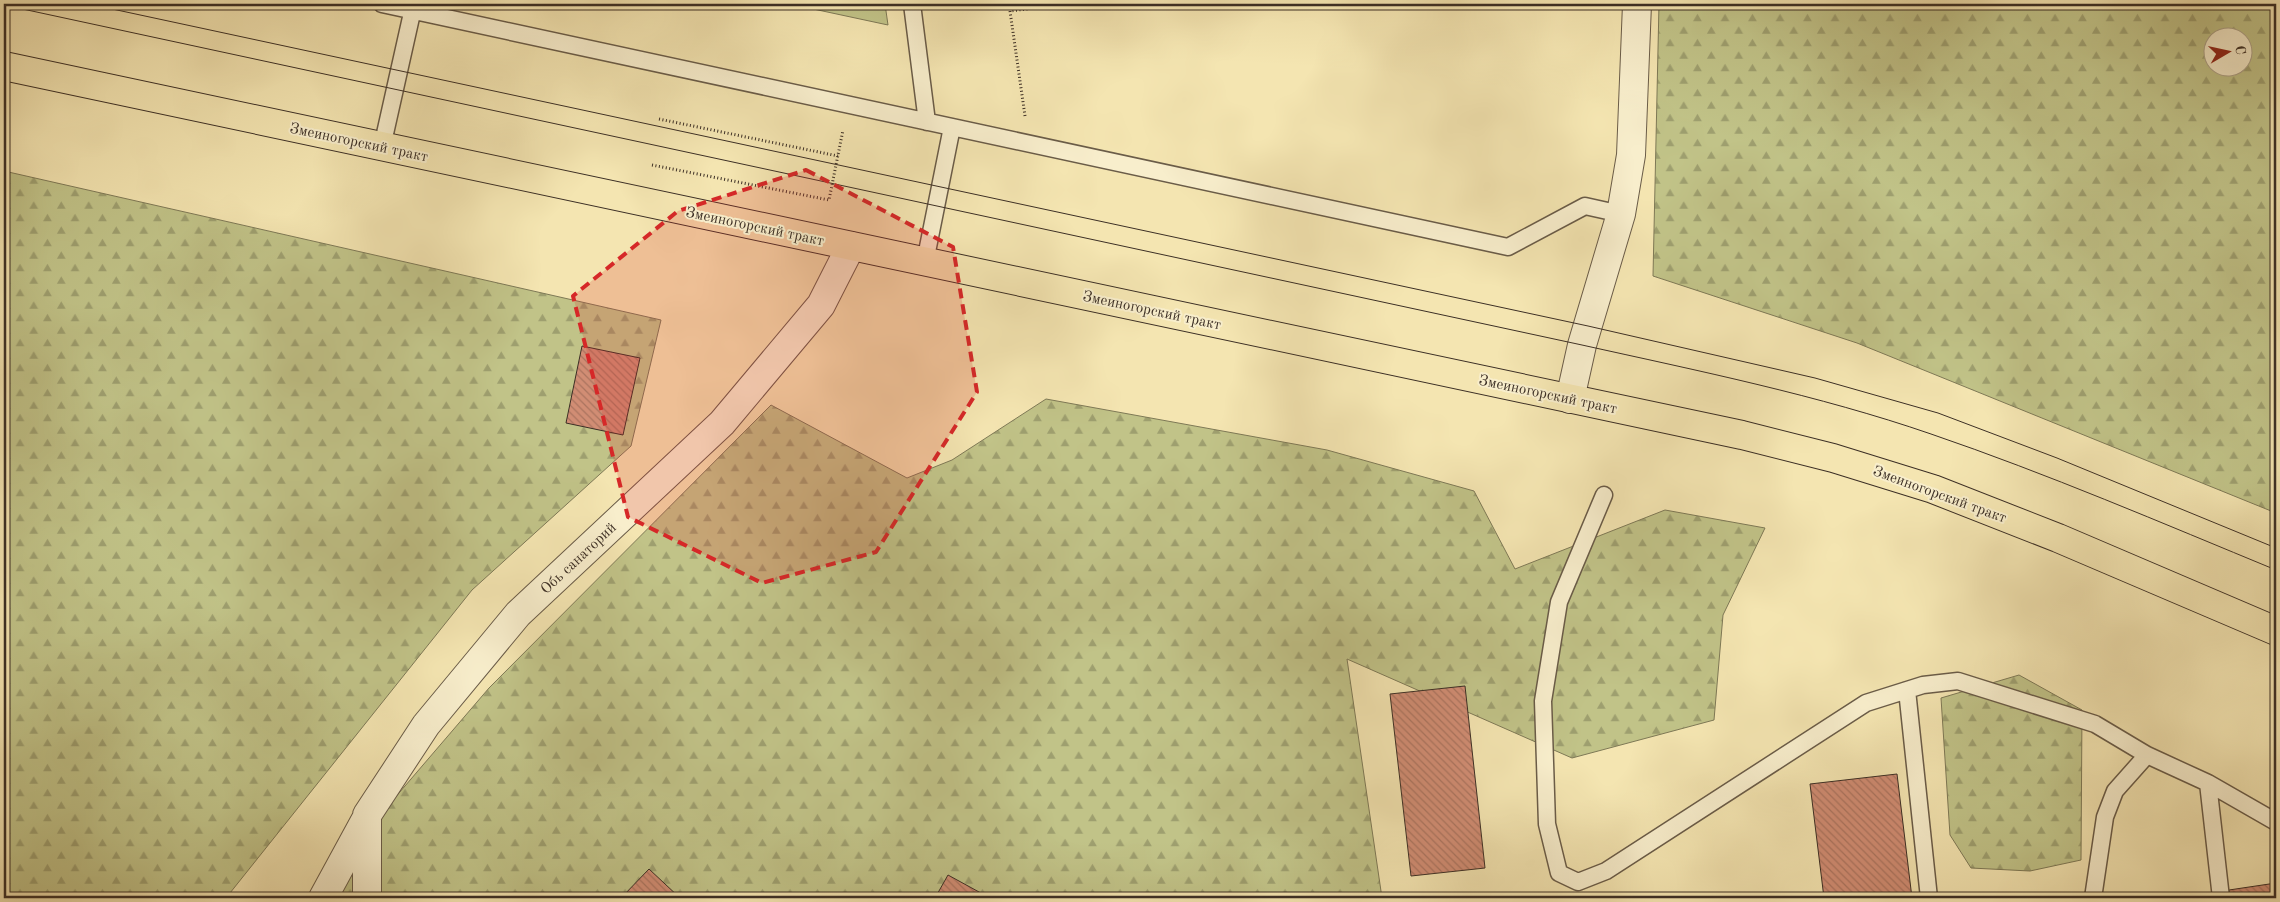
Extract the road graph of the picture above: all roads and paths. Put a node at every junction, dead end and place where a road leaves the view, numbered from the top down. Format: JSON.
{"nodes":[{"id":1,"x":382,"y":4,"type":"edge"},
{"id":2,"x":912,"y":4,"type":"edge"},
{"id":3,"x":1068,"y":4,"type":"edge"},
{"id":4,"x":1637,"y":4,"type":"edge"},
{"id":5,"x":413,"y":7,"type":"edge"},
{"id":6,"x":4,"y":66,"type":"edge"},
{"id":7,"x":848,"y":105,"type":"junction"},
{"id":8,"x":659,"y":119,"type":"dead end"},
{"id":9,"x":928,"y":122,"type":"junction"},
{"id":10,"x":952,"y":128,"type":"junction"},
{"id":11,"x":1029,"y":144,"type":"junction"},
{"id":12,"x":382,"y":147,"type":"junction"},
{"id":13,"x":838,"y":156,"type":"junction"},
{"id":14,"x":652,"y":165,"type":"dead end"},
{"id":15,"x":1621,"y":214,"type":"junction"},
{"id":16,"x":851,"y":246,"type":"junction"},
{"id":17,"x":925,"y":262,"type":"junction"},
{"id":18,"x":1570,"y":399,"type":"junction"},
{"id":19,"x":1604,"y":495,"type":"dead end"},
{"id":20,"x":2276,"y":631,"type":"edge"},
{"id":21,"x":1907,"y":690,"type":"junction"},
{"id":22,"x":2147,"y":755,"type":"junction"},
{"id":23,"x":2208,"y":783,"type":"junction"},
{"id":24,"x":367,"y":815,"type":"junction"},
{"id":25,"x":2276,"y":822,"type":"edge"},
{"id":26,"x":323,"y":898,"type":"edge"},
{"id":27,"x":367,"y":898,"type":"edge"},
{"id":28,"x":1930,"y":898,"type":"edge"},
{"id":29,"x":2093,"y":898,"type":"edge"},
{"id":30,"x":2221,"y":898,"type":"edge"}],
"edges":[{"from":1,"to":5,"type":"lane"},
{"from":2,"to":9,"type":"lane"},
{"from":3,"to":11,"type":"path"},
{"from":4,"to":15,"type":"street"},
{"from":5,"to":7,"type":"lane"},
{"from":5,"to":12,"type":"lane"},
{"from":6,"to":12,"type":"highway","name":"Змеиногорский тракт"},
{"from":7,"to":9,"type":"lane"},
{"from":7,"to":13,"type":"path"},
{"from":8,"to":13,"type":"path"},
{"from":9,"to":10,"type":"lane"},
{"from":10,"to":11,"type":"lane"},
{"from":10,"to":17,"type":"lane"},
{"from":11,"to":15,"type":"lane"},
{"from":12,"to":16,"type":"highway","name":"Змеиногорский тракт"},
{"from":13,"to":14,"type":"path"},
{"from":15,"to":18,"type":"street"},
{"from":16,"to":17,"type":"highway","name":"Змеиногорский тракт"},
{"from":16,"to":24,"type":"street","name":"Обь санаторий"},
{"from":17,"to":18,"type":"highway","name":"Змеиногорский тракт"},
{"from":18,"to":20,"type":"highway","name":"Змеиногорский тракт"},
{"from":19,"to":21,"type":"lane"},
{"from":21,"to":22,"type":"lane"},
{"from":21,"to":28,"type":"lane"},
{"from":22,"to":23,"type":"lane"},
{"from":22,"to":29,"type":"lane"},
{"from":23,"to":25,"type":"lane"},
{"from":23,"to":30,"type":"lane"},
{"from":24,"to":26,"type":"street","name":"Обь санаторий"},
{"from":24,"to":27,"type":"street"}]}
